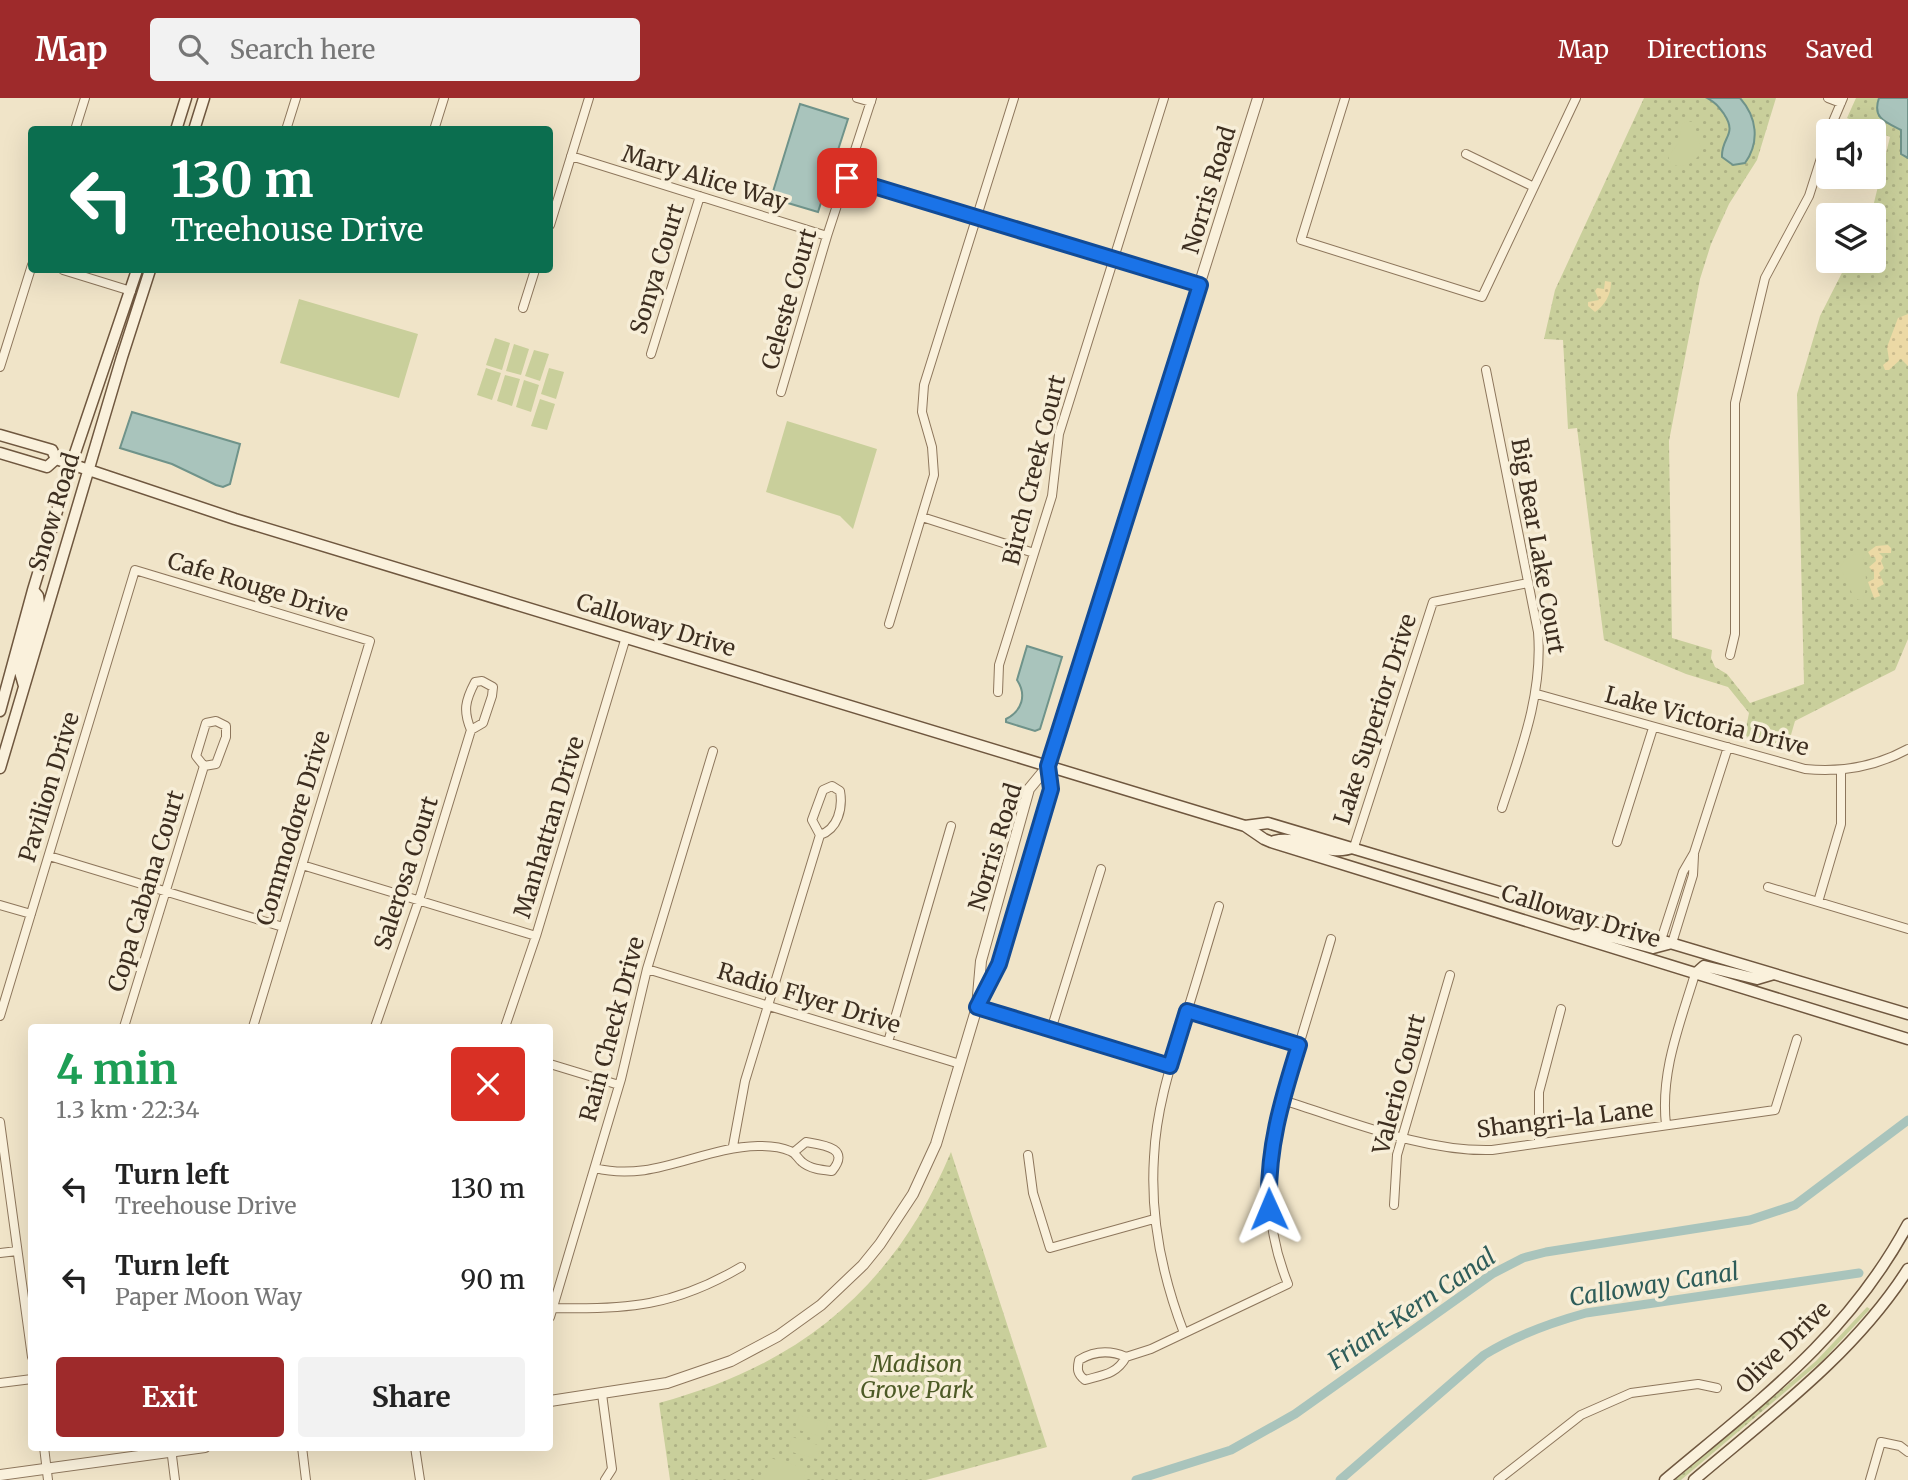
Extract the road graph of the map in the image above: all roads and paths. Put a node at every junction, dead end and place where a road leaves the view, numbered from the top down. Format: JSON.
{"nodes":[{"id":1,"x":85,"y":98,"type":"edge"},
{"id":2,"x":186,"y":98,"type":"edge"},
{"id":3,"x":204,"y":98,"type":"edge"},
{"id":4,"x":296,"y":98,"type":"edge"},
{"id":5,"x":444,"y":98,"type":"edge"},
{"id":6,"x":588,"y":98,"type":"edge"},
{"id":7,"x":857,"y":98,"type":"edge"},
{"id":8,"x":1014,"y":98,"type":"edge"},
{"id":9,"x":1164,"y":98,"type":"edge"},
{"id":10,"x":1258,"y":98,"type":"edge"},
{"id":11,"x":1345,"y":98,"type":"edge"},
{"id":12,"x":1576,"y":98,"type":"edge"},
{"id":13,"x":1828,"y":98,"type":"edge"},
{"id":14,"x":871,"y":100,"type":"edge"},
{"id":15,"x":1842,"y":101,"type":"edge"},
{"id":16,"x":1834,"y":119,"type":"edge"},
{"id":17,"x":76,"y":126,"type":"edge"},
{"id":18,"x":177,"y":126,"type":"edge"},
{"id":19,"x":195,"y":126,"type":"edge"},
{"id":20,"x":287,"y":126,"type":"edge"},
{"id":21,"x":435,"y":126,"type":"edge"},
{"id":22,"x":1466,"y":154,"type":"dead end"},
{"id":23,"x":571,"y":156,"type":"junction"},
{"id":24,"x":1816,"y":174,"type":"edge"},
{"id":25,"x":847,"y":178,"type":"junction"},
{"id":26,"x":1534,"y":187,"type":"junction"},
{"id":27,"x":700,"y":196,"type":"junction"},
{"id":28,"x":553,"y":215,"type":"edge"},
{"id":29,"x":976,"y":217,"type":"junction"},
{"id":30,"x":827,"y":236,"type":"junction"},
{"id":31,"x":1114,"y":259,"type":"junction"},
{"id":32,"x":29,"y":273,"type":"edge"},
{"id":33,"x":73,"y":273,"type":"edge"},
{"id":34,"x":136,"y":273,"type":"edge"},
{"id":35,"x":149,"y":273,"type":"edge"},
{"id":36,"x":535,"y":273,"type":"edge"},
{"id":37,"x":1200,"y":285,"type":"junction"},
{"id":38,"x":131,"y":291,"type":"junction"},
{"id":39,"x":523,"y":307,"type":"dead end"},
{"id":40,"x":651,"y":354,"type":"dead end"},
{"id":41,"x":0,"y":367,"type":"edge"},
{"id":42,"x":1486,"y":370,"type":"dead end"},
{"id":43,"x":781,"y":392,"type":"dead end"},
{"id":44,"x":0,"y":435,"type":"edge"},
{"id":45,"x":0,"y":453,"type":"edge"},
{"id":46,"x":57,"y":459,"type":"junction"},
{"id":47,"x":71,"y":465,"type":"junction"},
{"id":48,"x":89,"y":470,"type":"junction"},
{"id":49,"x":922,"y":517,"type":"junction"},
{"id":50,"x":1034,"y":553,"type":"junction"},
{"id":51,"x":135,"y":570,"type":"joint"},
{"id":52,"x":1528,"y":583,"type":"junction"},
{"id":53,"x":33,"y":590,"type":"junction"},
{"id":54,"x":889,"y":624,"type":"dead end"},
{"id":55,"x":626,"y":638,"type":"junction"},
{"id":56,"x":370,"y":641,"type":"joint"},
{"id":57,"x":1730,"y":655,"type":"dead end"},
{"id":58,"x":24,"y":686,"type":"junction"},
{"id":59,"x":998,"y":692,"type":"dead end"},
{"id":60,"x":1537,"y":694,"type":"junction"},
{"id":61,"x":0,"y":711,"type":"edge"},
{"id":62,"x":1653,"y":728,"type":"junction"},
{"id":63,"x":471,"y":730,"type":"junction"},
{"id":64,"x":1728,"y":747,"type":"junction"},
{"id":65,"x":1908,"y":749,"type":"edge"},
{"id":66,"x":713,"y":751,"type":"dead end"},
{"id":67,"x":204,"y":766,"type":"junction"},
{"id":68,"x":1048,"y":766,"type":"junction"},
{"id":69,"x":0,"y":768,"type":"edge"},
{"id":70,"x":1840,"y":770,"type":"junction"},
{"id":71,"x":1503,"y":808,"type":"dead end"},
{"id":72,"x":951,"y":825,"type":"dead end"},
{"id":73,"x":1245,"y":825,"type":"junction"},
{"id":74,"x":820,"y":835,"type":"junction"},
{"id":75,"x":1271,"y":842,"type":"junction"},
{"id":76,"x":1617,"y":842,"type":"dead end"},
{"id":77,"x":1354,"y":848,"type":"junction"},
{"id":78,"x":49,"y":856,"type":"junction"},
{"id":79,"x":302,"y":865,"type":"junction"},
{"id":80,"x":1101,"y":869,"type":"dead end"},
{"id":81,"x":1768,"y":887,"type":"dead end"},
{"id":82,"x":166,"y":891,"type":"junction"},
{"id":83,"x":419,"y":900,"type":"junction"},
{"id":84,"x":1818,"y":902,"type":"junction"},
{"id":85,"x":0,"y":905,"type":"edge"},
{"id":86,"x":1219,"y":906,"type":"dead end"},
{"id":87,"x":31,"y":914,"type":"junction"},
{"id":88,"x":283,"y":927,"type":"junction"},
{"id":89,"x":1908,"y":929,"type":"edge"},
{"id":90,"x":1573,"y":935,"type":"junction"},
{"id":91,"x":536,"y":936,"type":"junction"},
{"id":92,"x":1331,"y":939,"type":"dead end"},
{"id":93,"x":1667,"y":942,"type":"junction"},
{"id":94,"x":647,"y":969,"type":"junction"},
{"id":95,"x":1695,"y":974,"type":"junction"},
{"id":96,"x":1774,"y":974,"type":"junction"},
{"id":97,"x":1450,"y":975,"type":"dead end"},
{"id":98,"x":768,"y":1006,"type":"junction"},
{"id":99,"x":977,"y":1007,"type":"junction"},
{"id":100,"x":1562,"y":1009,"type":"dead end"},
{"id":101,"x":1187,"y":1011,"type":"junction"},
{"id":102,"x":1908,"y":1013,"type":"edge"},
{"id":103,"x":0,"y":1016,"type":"edge"},
{"id":104,"x":125,"y":1024,"type":"edge"},
{"id":105,"x":254,"y":1024,"type":"edge"},
{"id":106,"x":376,"y":1024,"type":"edge"},
{"id":107,"x":506,"y":1024,"type":"edge"},
{"id":108,"x":1051,"y":1030,"type":"junction"},
{"id":109,"x":1797,"y":1039,"type":"dead end"},
{"id":110,"x":1908,"y":1039,"type":"edge"},
{"id":111,"x":888,"y":1042,"type":"junction"},
{"id":112,"x":1299,"y":1045,"type":"junction"},
{"id":113,"x":960,"y":1064,"type":"junction"},
{"id":114,"x":553,"y":1065,"type":"edge"},
{"id":115,"x":1170,"y":1066,"type":"junction"},
{"id":116,"x":620,"y":1085,"type":"junction"},
{"id":117,"x":1282,"y":1100,"type":"junction"},
{"id":118,"x":0,"y":1122,"type":"edge"},
{"id":119,"x":1666,"y":1125,"type":"junction"},
{"id":120,"x":1,"y":1133,"type":"edge"},
{"id":121,"x":1402,"y":1136,"type":"junction"},
{"id":122,"x":1539,"y":1143,"type":"junction"},
{"id":123,"x":733,"y":1146,"type":"junction"},
{"id":124,"x":794,"y":1152,"type":"junction"},
{"id":125,"x":1028,"y":1155,"type":"dead end"},
{"id":126,"x":594,"y":1168,"type":"junction"},
{"id":127,"x":1394,"y":1205,"type":"dead end"},
{"id":128,"x":1154,"y":1219,"type":"junction"},
{"id":129,"x":1908,"y":1224,"type":"edge"},
{"id":130,"x":17,"y":1251,"type":"junction"},
{"id":131,"x":0,"y":1253,"type":"edge"},
{"id":132,"x":741,"y":1267,"type":"dead end"},
{"id":133,"x":1908,"y":1269,"type":"edge"},
{"id":134,"x":553,"y":1305,"type":"edge"},
{"id":135,"x":553,"y":1312,"type":"edge"},
{"id":136,"x":28,"y":1329,"type":"edge"},
{"id":137,"x":1184,"y":1334,"type":"junction"},
{"id":138,"x":1126,"y":1357,"type":"junction"},
{"id":139,"x":28,"y":1380,"type":"edge"},
{"id":140,"x":0,"y":1383,"type":"edge"},
{"id":141,"x":1717,"y":1388,"type":"dead end"},
{"id":142,"x":602,"y":1394,"type":"junction"},
{"id":143,"x":553,"y":1401,"type":"edge"},
{"id":144,"x":45,"y":1451,"type":"edge"},
{"id":145,"x":165,"y":1451,"type":"edge"},
{"id":146,"x":172,"y":1451,"type":"edge"},
{"id":147,"x":302,"y":1451,"type":"edge"},
{"id":148,"x":416,"y":1451,"type":"edge"},
{"id":149,"x":1908,"y":1452,"type":"edge"},
{"id":150,"x":47,"y":1469,"type":"junction"},
{"id":151,"x":0,"y":1475,"type":"edge"},
{"id":152,"x":48,"y":1480,"type":"edge"},
{"id":153,"x":175,"y":1480,"type":"edge"},
{"id":154,"x":306,"y":1480,"type":"edge"},
{"id":155,"x":420,"y":1480,"type":"edge"},
{"id":156,"x":605,"y":1480,"type":"edge"},
{"id":157,"x":1498,"y":1480,"type":"edge"},
{"id":158,"x":1665,"y":1480,"type":"edge"},
{"id":159,"x":1694,"y":1480,"type":"edge"},
{"id":160,"x":1870,"y":1480,"type":"edge"}],
"edges":[{"from":1,"to":17,"type":"street"},
{"from":2,"to":18,"type":"main road"},
{"from":3,"to":19,"type":"main road"},
{"from":4,"to":20,"type":"street"},
{"from":5,"to":21,"type":"street"},
{"from":6,"to":23,"type":"street"},
{"from":7,"to":14,"type":"street"},
{"from":8,"to":29,"type":"street"},
{"from":9,"to":31,"type":"street","name":"Birch Creek Court"},
{"from":10,"to":37,"type":"street","name":"Norris Road"},
{"from":11,"to":26,"type":"street"},
{"from":12,"to":26,"type":"street"},
{"from":13,"to":15,"type":"street"},
{"from":14,"to":25,"type":"street","name":"Celeste Court"},
{"from":15,"to":16,"type":"street"},
{"from":22,"to":26,"type":"street"},
{"from":23,"to":27,"type":"street","name":"Mary Alice Way"},
{"from":23,"to":28,"type":"street"},
{"from":24,"to":57,"type":"street"},
{"from":25,"to":29,"type":"street"},
{"from":25,"to":30,"type":"street","name":"Celeste Court"},
{"from":27,"to":30,"type":"street","name":"Mary Alice Way"},
{"from":27,"to":40,"type":"street","name":"Sonya Court"},
{"from":29,"to":31,"type":"street"},
{"from":29,"to":49,"type":"street"},
{"from":30,"to":43,"type":"street","name":"Celeste Court"},
{"from":31,"to":37,"type":"street"},
{"from":31,"to":50,"type":"street","name":"Birch Creek Court"},
{"from":32,"to":41,"type":"street"},
{"from":33,"to":38,"type":"street"},
{"from":34,"to":38,"type":"main road","name":"Snow Road"},
{"from":35,"to":48,"type":"main road","name":"Snow Road"},
{"from":36,"to":39,"type":"street"},
{"from":37,"to":68,"type":"street","name":"Norris Road"},
{"from":38,"to":47,"type":"main road","name":"Snow Road"},
{"from":42,"to":52,"type":"street","name":"Big Bear Lake Court"},
{"from":44,"to":46,"type":"main road","name":"Calloway Drive"},
{"from":45,"to":46,"type":"main road","name":"Calloway Drive"},
{"from":46,"to":47,"type":"main road","name":"Calloway Drive"},
{"from":47,"to":48,"type":"main road","name":"Calloway Drive"},
{"from":47,"to":53,"type":"main road","name":"Snow Road"},
{"from":48,"to":55,"type":"main road","name":"Calloway Drive"},
{"from":48,"to":58,"type":"main road","name":"Snow Road"},
{"from":49,"to":50,"type":"street"},
{"from":49,"to":54,"type":"street"},
{"from":50,"to":59,"type":"street","name":"Birch Creek Court"},
{"from":51,"to":56,"type":"street","name":"Cafe Rouge Drive"},
{"from":51,"to":78,"type":"street","name":"Pavilion Drive"},
{"from":52,"to":60,"type":"street","name":"Big Bear Lake Court"},
{"from":52,"to":77,"type":"street","name":"Lake Superior Drive"},
{"from":53,"to":58,"type":"main road"},
{"from":53,"to":61,"type":"main road","name":"Snow Road"},
{"from":55,"to":68,"type":"main road","name":"Calloway Drive"},
{"from":55,"to":91,"type":"street","name":"Manhattan Drive"},
{"from":56,"to":79,"type":"street","name":"Commodore Drive"},
{"from":58,"to":69,"type":"main road","name":"Snow Road"},
{"from":60,"to":62,"type":"street","name":"Lake Victoria Drive"},
{"from":60,"to":71,"type":"street","name":"Big Bear Lake Court"},
{"from":62,"to":64,"type":"street","name":"Lake Victoria Drive"},
{"from":62,"to":76,"type":"street"},
{"from":63,"to":63,"type":"street","name":"Salerosa Court"},
{"from":63,"to":83,"type":"street","name":"Salerosa Court"},
{"from":64,"to":70,"type":"street","name":"Lake Victoria Drive"},
{"from":64,"to":93,"type":"street"},
{"from":65,"to":70,"type":"street","name":"Lake Victoria Drive"},
{"from":66,"to":94,"type":"street","name":"Rain Check Drive"},
{"from":67,"to":67,"type":"street","name":"Copa Cabana Court"},
{"from":67,"to":82,"type":"street","name":"Copa Cabana Court"},
{"from":68,"to":73,"type":"main road","name":"Calloway Drive"},
{"from":68,"to":99,"type":"street"},
{"from":68,"to":99,"type":"street","name":"Norris Road"},
{"from":70,"to":84,"type":"street"},
{"from":72,"to":111,"type":"street"},
{"from":73,"to":75,"type":"main road","name":"Calloway Drive"},
{"from":73,"to":77,"type":"main road","name":"Calloway Drive"},
{"from":74,"to":74,"type":"street"},
{"from":74,"to":98,"type":"street"},
{"from":75,"to":77,"type":"main road"},
{"from":75,"to":90,"type":"main road","name":"Calloway Drive"},
{"from":77,"to":93,"type":"main road","name":"Calloway Drive"},
{"from":78,"to":82,"type":"street"},
{"from":78,"to":87,"type":"street","name":"Pavilion Drive"},
{"from":79,"to":83,"type":"street"},
{"from":79,"to":88,"type":"street","name":"Commodore Drive"},
{"from":80,"to":108,"type":"street"},
{"from":81,"to":84,"type":"street"},
{"from":82,"to":88,"type":"street"},
{"from":82,"to":104,"type":"street","name":"Copa Cabana Court"},
{"from":83,"to":91,"type":"street"},
{"from":83,"to":106,"type":"street","name":"Salerosa Court"},
{"from":84,"to":89,"type":"street"},
{"from":85,"to":87,"type":"street"},
{"from":86,"to":101,"type":"street"},
{"from":87,"to":103,"type":"street","name":"Pavilion Drive"},
{"from":88,"to":105,"type":"street","name":"Commodore Drive"},
{"from":90,"to":93,"type":"main road"},
{"from":90,"to":95,"type":"main road","name":"Calloway Drive"},
{"from":91,"to":107,"type":"street","name":"Manhattan Drive"},
{"from":92,"to":112,"type":"street"},
{"from":93,"to":96,"type":"main road","name":"Calloway Drive"},
{"from":94,"to":98,"type":"street","name":"Radio Flyer Drive"},
{"from":94,"to":116,"type":"street","name":"Rain Check Drive"},
{"from":95,"to":96,"type":"main road"},
{"from":95,"to":110,"type":"main road","name":"Calloway Drive"},
{"from":95,"to":119,"type":"street"},
{"from":96,"to":102,"type":"main road","name":"Calloway Drive"},
{"from":97,"to":121,"type":"street","name":"Valerio Court"},
{"from":98,"to":111,"type":"street","name":"Radio Flyer Drive"},
{"from":98,"to":123,"type":"street"},
{"from":99,"to":108,"type":"street"},
{"from":99,"to":113,"type":"street","name":"Norris Road"},
{"from":100,"to":122,"type":"street"},
{"from":101,"to":112,"type":"street"},
{"from":101,"to":115,"type":"street"},
{"from":108,"to":115,"type":"street"},
{"from":109,"to":119,"type":"street","name":"Shangri-la Lane"},
{"from":111,"to":113,"type":"street","name":"Radio Flyer Drive"},
{"from":112,"to":117,"type":"street"},
{"from":113,"to":142,"type":"street","name":"Norris Road"},
{"from":114,"to":116,"type":"street"},
{"from":115,"to":128,"type":"street"},
{"from":116,"to":126,"type":"street","name":"Rain Check Drive"},
{"from":117,"to":121,"type":"street","name":"Shangri-la Lane"},
{"from":117,"to":137,"type":"street"},
{"from":118,"to":120,"type":"street"},
{"from":119,"to":122,"type":"street","name":"Shangri-la Lane"},
{"from":120,"to":130,"type":"street"},
{"from":121,"to":122,"type":"street","name":"Shangri-la Lane"},
{"from":121,"to":127,"type":"street","name":"Valerio Court"},
{"from":123,"to":124,"type":"street"},
{"from":123,"to":126,"type":"street"},
{"from":124,"to":124,"type":"street"},
{"from":125,"to":128,"type":"street"},
{"from":126,"to":134,"type":"street","name":"Rain Check Drive"},
{"from":128,"to":137,"type":"street"},
{"from":129,"to":158,"type":"main road","name":"Olive Drive"},
{"from":130,"to":131,"type":"street"},
{"from":130,"to":136,"type":"street"},
{"from":132,"to":135,"type":"street"},
{"from":133,"to":159,"type":"main road","name":"Olive Drive"},
{"from":137,"to":138,"type":"street"},
{"from":138,"to":138,"type":"street"},
{"from":139,"to":140,"type":"street"},
{"from":141,"to":157,"type":"street"},
{"from":142,"to":143,"type":"street","name":"Norris Road"},
{"from":142,"to":156,"type":"street"},
{"from":144,"to":150,"type":"street"},
{"from":145,"to":150,"type":"street"},
{"from":146,"to":153,"type":"street"},
{"from":147,"to":154,"type":"street"},
{"from":148,"to":155,"type":"street"},
{"from":149,"to":160,"type":"street"},
{"from":150,"to":151,"type":"street"},
{"from":150,"to":152,"type":"street"}]}
